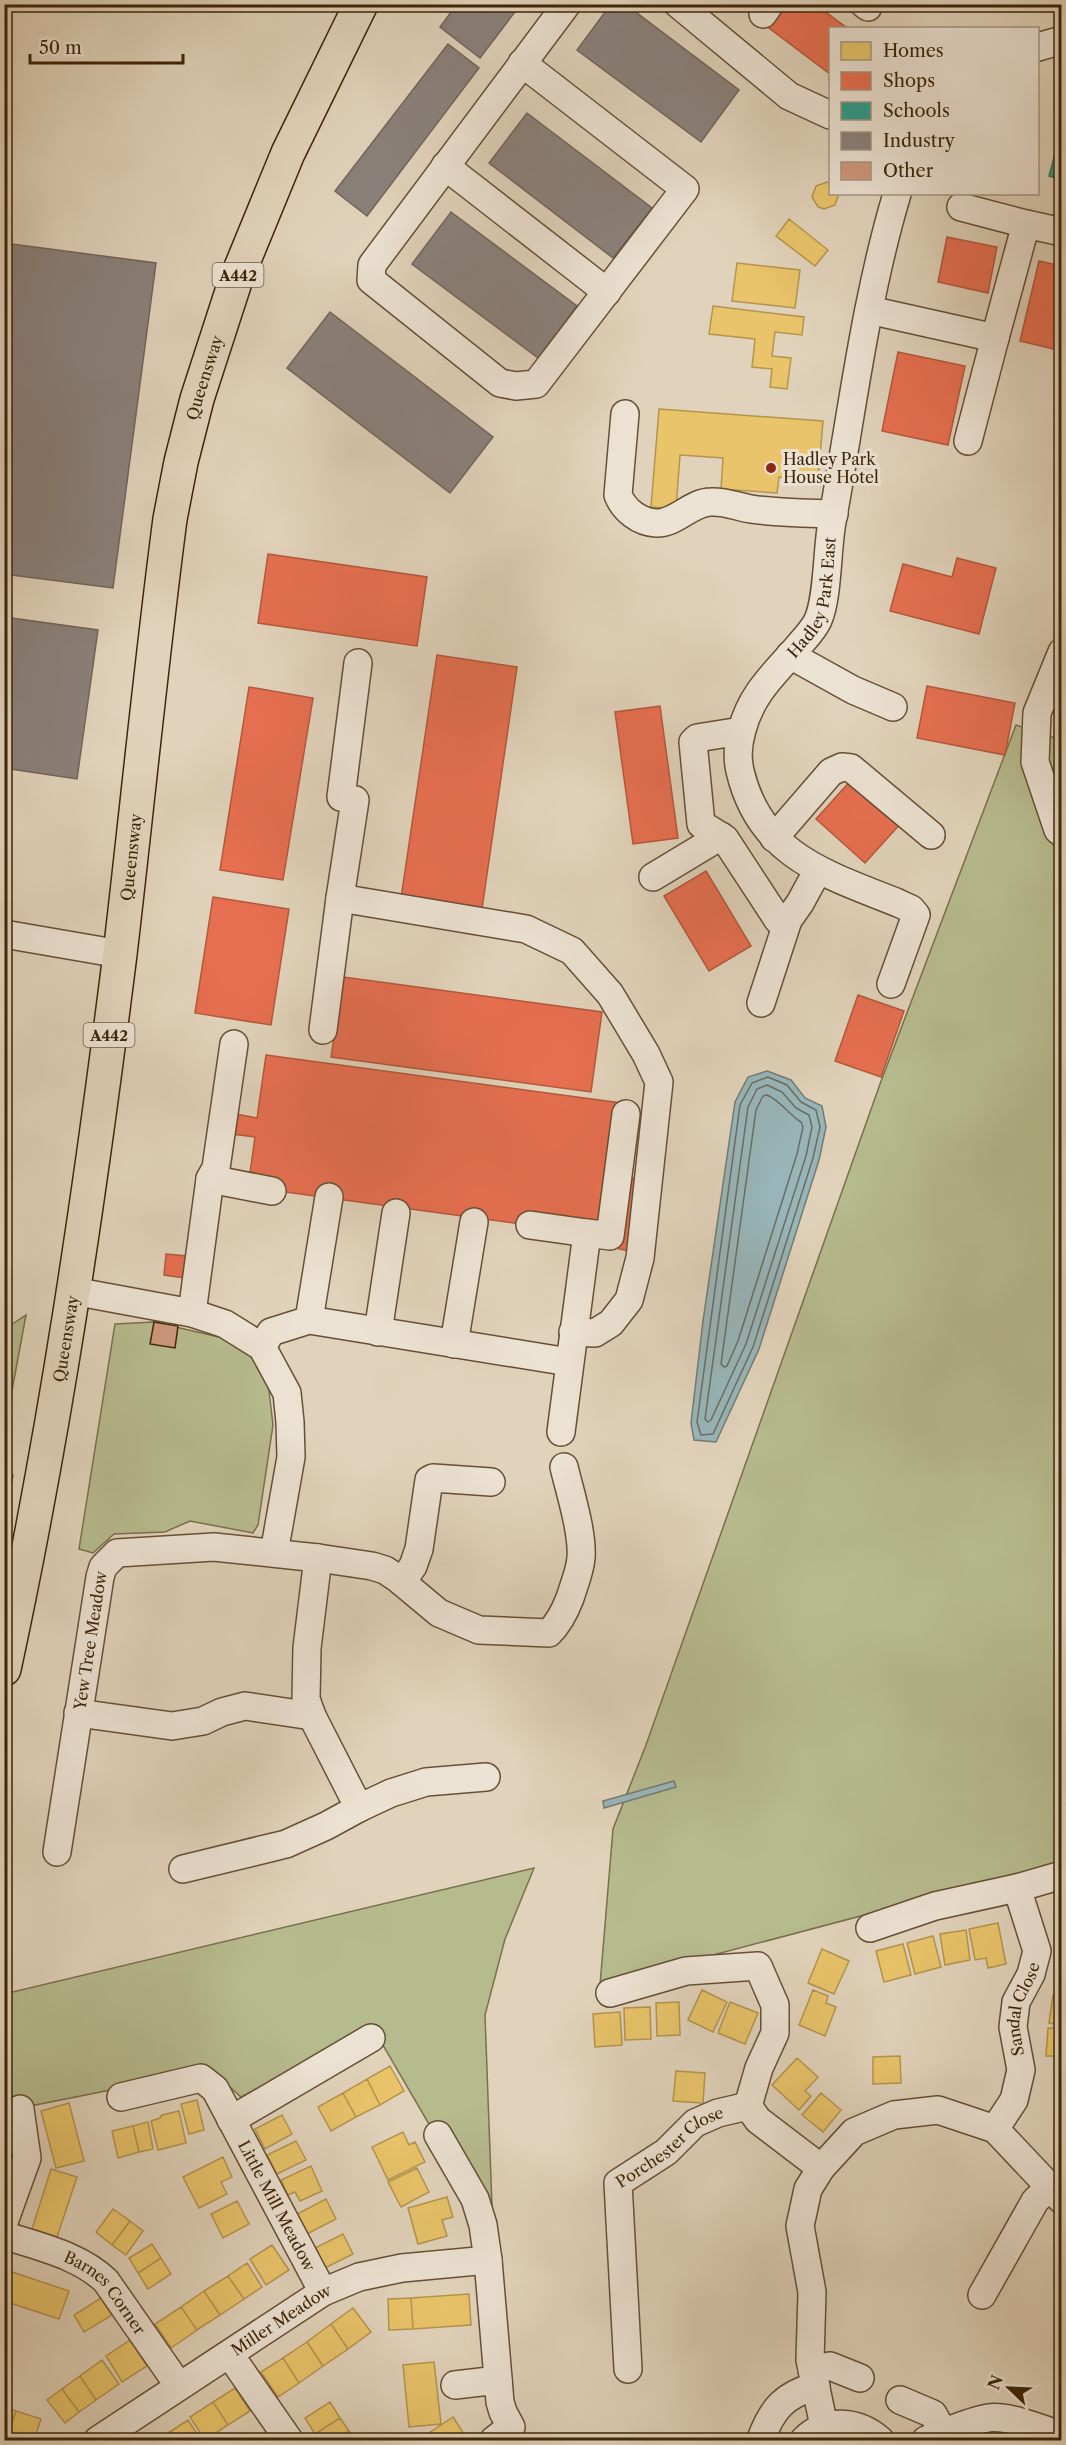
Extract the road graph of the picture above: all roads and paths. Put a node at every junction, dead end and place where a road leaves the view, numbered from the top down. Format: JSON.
{"nodes":[{"id":1,"x":361,"y":4,"type":"edge"},
{"id":2,"x":387,"y":4,"type":"edge"},
{"id":3,"x":567,"y":4,"type":"edge"},
{"id":4,"x":684,"y":6,"type":"edge"},
{"id":5,"x":1062,"y":40,"type":"edge"},
{"id":6,"x":1039,"y":47,"type":"edge"},
{"id":7,"x":522,"y":63,"type":"junction"},
{"id":8,"x":331,"y":67,"type":"junction"},
{"id":9,"x":829,"y":114,"type":"edge"},
{"id":10,"x":445,"y":166,"type":"junction"},
{"id":11,"x":897,"y":195,"type":"edge"},
{"id":12,"x":961,"y":207,"type":"dead end"},
{"id":13,"x":1026,"y":224,"type":"junction"},
{"id":14,"x":1062,"y":232,"type":"edge"},
{"id":15,"x":607,"y":292,"type":"junction"},
{"id":16,"x":869,"y":310,"type":"junction"},
{"id":17,"x":995,"y":338,"type":"junction"},
{"id":18,"x":625,"y":414,"type":"dead end"},
{"id":19,"x":968,"y":441,"type":"dead end"},
{"id":20,"x":834,"y":514,"type":"junction"},
{"id":21,"x":1062,"y":652,"type":"edge"},
{"id":22,"x":790,"y":655,"type":"junction"},
{"id":23,"x":358,"y":663,"type":"dead end"},
{"id":24,"x":893,"y":707,"type":"dead end"},
{"id":25,"x":741,"y":731,"type":"junction"},
{"id":26,"x":1062,"y":833,"type":"edge"},
{"id":27,"x":931,"y":835,"type":"dead end"},
{"id":28,"x":721,"y":836,"type":"junction"},
{"id":29,"x":774,"y":838,"type":"junction"},
{"id":30,"x":818,"y":870,"type":"junction"},
{"id":31,"x":653,"y":877,"type":"dead end"},
{"id":32,"x":340,"y":898,"type":"junction"},
{"id":33,"x":788,"y":920,"type":"junction"},
{"id":34,"x":4,"y":934,"type":"edge"},
{"id":35,"x":120,"y":954,"type":"junction"},
{"id":36,"x":891,"y":984,"type":"dead end"},
{"id":37,"x":761,"y":1003,"type":"dead end"},
{"id":38,"x":323,"y":1030,"type":"dead end"},
{"id":39,"x":234,"y":1044,"type":"dead end"},
{"id":40,"x":626,"y":1114,"type":"dead end"},
{"id":41,"x":210,"y":1179,"type":"junction"},
{"id":42,"x":272,"y":1191,"type":"dead end"},
{"id":43,"x":329,"y":1197,"type":"dead end"},
{"id":44,"x":396,"y":1213,"type":"dead end"},
{"id":45,"x":474,"y":1222,"type":"dead end"},
{"id":46,"x":530,"y":1225,"type":"dead end"},
{"id":47,"x":587,"y":1233,"type":"junction"},
{"id":48,"x":73,"y":1291,"type":"junction"},
{"id":49,"x":192,"y":1313,"type":"junction"},
{"id":50,"x":309,"y":1320,"type":"junction"},
{"id":51,"x":378,"y":1332,"type":"junction"},
{"id":52,"x":573,"y":1332,"type":"junction"},
{"id":53,"x":454,"y":1344,"type":"junction"},
{"id":54,"x":262,"y":1347,"type":"junction"},
{"id":55,"x":569,"y":1362,"type":"junction"},
{"id":56,"x":561,"y":1431,"type":"dead end"},
{"id":57,"x":564,"y":1467,"type":"dead end"},
{"id":58,"x":491,"y":1482,"type":"dead end"},
{"id":59,"x":274,"y":1553,"type":"junction"},
{"id":60,"x":318,"y":1558,"type":"junction"},
{"id":61,"x":402,"y":1582,"type":"junction"},
{"id":62,"x":4,"y":1669,"type":"edge"},
{"id":63,"x":78,"y":1713,"type":"junction"},
{"id":64,"x":312,"y":1716,"type":"junction"},
{"id":65,"x":486,"y":1778,"type":"dead end"},
{"id":66,"x":359,"y":1808,"type":"junction"},
{"id":67,"x":57,"y":1852,"type":"dead end"},
{"id":68,"x":183,"y":1869,"type":"dead end"},
{"id":69,"x":1055,"y":1877,"type":"edge"},
{"id":70,"x":1017,"y":1888,"type":"junction"},
{"id":71,"x":870,"y":1928,"type":"dead end"},
{"id":72,"x":610,"y":1993,"type":"dead end"},
{"id":73,"x":371,"y":2038,"type":"dead end"},
{"id":74,"x":121,"y":2097,"type":"dead end"},
{"id":75,"x":748,"y":2106,"type":"junction"},
{"id":76,"x":20,"y":2109,"type":"dead end"},
{"id":77,"x":231,"y":2120,"type":"junction"},
{"id":78,"x":995,"y":2129,"type":"junction"},
{"id":79,"x":438,"y":2135,"type":"dead end"},
{"id":80,"x":821,"y":2168,"type":"junction"},
{"id":81,"x":1055,"y":2193,"type":"edge"},
{"id":82,"x":4,"y":2222,"type":"edge"},
{"id":83,"x":4,"y":2235,"type":"edge"},
{"id":84,"x":488,"y":2260,"type":"junction"},
{"id":85,"x":323,"y":2292,"type":"junction"},
{"id":86,"x":982,"y":2295,"type":"dead end"},
{"id":87,"x":230,"y":2355,"type":"junction"},
{"id":88,"x":628,"y":2368,"type":"dead end"},
{"id":89,"x":814,"y":2378,"type":"junction"},
{"id":90,"x":860,"y":2378,"type":"dead end"},
{"id":91,"x":498,"y":2380,"type":"junction"},
{"id":92,"x":455,"y":2385,"type":"dead end"},
{"id":93,"x":179,"y":2386,"type":"junction"},
{"id":94,"x":900,"y":2400,"type":"dead end"},
{"id":95,"x":814,"y":2433,"type":"edge"},
{"id":96,"x":1062,"y":2436,"type":"edge"},
{"id":97,"x":934,"y":2438,"type":"edge"},
{"id":98,"x":761,"y":2439,"type":"dead end"},
{"id":99,"x":98,"y":2440,"type":"edge"},
{"id":100,"x":289,"y":2440,"type":"edge"},
{"id":101,"x":494,"y":2440,"type":"edge"},
{"id":102,"x":880,"y":2440,"type":"edge"}],
"edges":[{"from":1,"to":8,"type":"main road","name":"Queensway","number":"A442"},
{"from":2,"to":8,"type":"main road","name":"Queensway","number":"A442"},
{"from":3,"to":7,"type":"street"},
{"from":4,"to":9,"type":"street"},
{"from":5,"to":6,"type":"street"},
{"from":7,"to":10,"type":"street"},
{"from":7,"to":15,"type":"street"},
{"from":8,"to":35,"type":"main road","name":"Queensway","number":"A442"},
{"from":10,"to":15,"type":"street"},
{"from":10,"to":15,"type":"street"},
{"from":11,"to":16,"type":"street","name":"Hadley Park East"},
{"from":12,"to":13,"type":"street"},
{"from":13,"to":14,"type":"street"},
{"from":13,"to":17,"type":"street"},
{"from":16,"to":17,"type":"street"},
{"from":16,"to":20,"type":"street","name":"Hadley Park East"},
{"from":17,"to":19,"type":"street"},
{"from":18,"to":20,"type":"street"},
{"from":20,"to":22,"type":"street","name":"Hadley Park East"},
{"from":21,"to":26,"type":"street"},
{"from":22,"to":24,"type":"street"},
{"from":22,"to":25,"type":"street","name":"Hadley Park East"},
{"from":23,"to":32,"type":"street"},
{"from":25,"to":28,"type":"street"},
{"from":25,"to":29,"type":"street","name":"Hadley Park East"},
{"from":27,"to":29,"type":"street"},
{"from":28,"to":31,"type":"street"},
{"from":28,"to":33,"type":"street"},
{"from":29,"to":30,"type":"street","name":"Hadley Park East"},
{"from":30,"to":33,"type":"street"},
{"from":30,"to":36,"type":"street","name":"Hadley Park East"},
{"from":32,"to":38,"type":"street"},
{"from":32,"to":52,"type":"street"},
{"from":33,"to":37,"type":"street"},
{"from":34,"to":35,"type":"street"},
{"from":35,"to":48,"type":"main road","name":"Queensway","number":"A442"},
{"from":39,"to":41,"type":"street"},
{"from":40,"to":47,"type":"street"},
{"from":41,"to":42,"type":"street"},
{"from":41,"to":49,"type":"street"},
{"from":43,"to":50,"type":"street"},
{"from":44,"to":51,"type":"street"},
{"from":45,"to":53,"type":"street"},
{"from":46,"to":47,"type":"street"},
{"from":47,"to":52,"type":"street"},
{"from":48,"to":49,"type":"street"},
{"from":48,"to":62,"type":"main road","name":"Queensway","number":"A442"},
{"from":49,"to":54,"type":"street"},
{"from":50,"to":51,"type":"street"},
{"from":50,"to":54,"type":"street"},
{"from":51,"to":53,"type":"street"},
{"from":52,"to":55,"type":"street"},
{"from":53,"to":55,"type":"street"},
{"from":54,"to":59,"type":"street"},
{"from":55,"to":56,"type":"street"},
{"from":57,"to":61,"type":"street","name":"Yew Tree Meadow"},
{"from":58,"to":61,"type":"street"},
{"from":59,"to":60,"type":"street","name":"Yew Tree Meadow"},
{"from":59,"to":63,"type":"street","name":"Yew Tree Meadow"},
{"from":60,"to":61,"type":"street","name":"Yew Tree Meadow"},
{"from":60,"to":64,"type":"street"},
{"from":63,"to":64,"type":"street"},
{"from":63,"to":67,"type":"street","name":"Yew Tree Meadow"},
{"from":64,"to":66,"type":"street"},
{"from":65,"to":66,"type":"street"},
{"from":66,"to":68,"type":"street"},
{"from":69,"to":70,"type":"street"},
{"from":70,"to":71,"type":"street"},
{"from":70,"to":78,"type":"street","name":"Sandal Close"},
{"from":72,"to":75,"type":"street","name":"Porchester Close"},
{"from":73,"to":77,"type":"street"},
{"from":74,"to":77,"type":"street","name":"Little Mill Meadow"},
{"from":75,"to":80,"type":"street","name":"Porchester Close"},
{"from":75,"to":88,"type":"street","name":"Porchester Close"},
{"from":76,"to":82,"type":"street"},
{"from":77,"to":85,"type":"street","name":"Little Mill Meadow"},
{"from":78,"to":80,"type":"street"},
{"from":78,"to":81,"type":"street"},
{"from":79,"to":84,"type":"street"},
{"from":80,"to":89,"type":"street"},
{"from":81,"to":86,"type":"street"},
{"from":83,"to":93,"type":"street","name":"Barnes Corner"},
{"from":84,"to":85,"type":"street","name":"Miller Meadow"},
{"from":84,"to":91,"type":"street"},
{"from":85,"to":87,"type":"street","name":"Miller Meadow"},
{"from":87,"to":93,"type":"street","name":"Miller Meadow"},
{"from":87,"to":100,"type":"street"},
{"from":89,"to":90,"type":"street"},
{"from":89,"to":95,"type":"street"},
{"from":89,"to":98,"type":"street"},
{"from":91,"to":92,"type":"street"},
{"from":91,"to":101,"type":"street"},
{"from":93,"to":99,"type":"street","name":"Miller Meadow"},
{"from":94,"to":97,"type":"street"},
{"from":95,"to":102,"type":"street"},
{"from":96,"to":97,"type":"street"}]}
